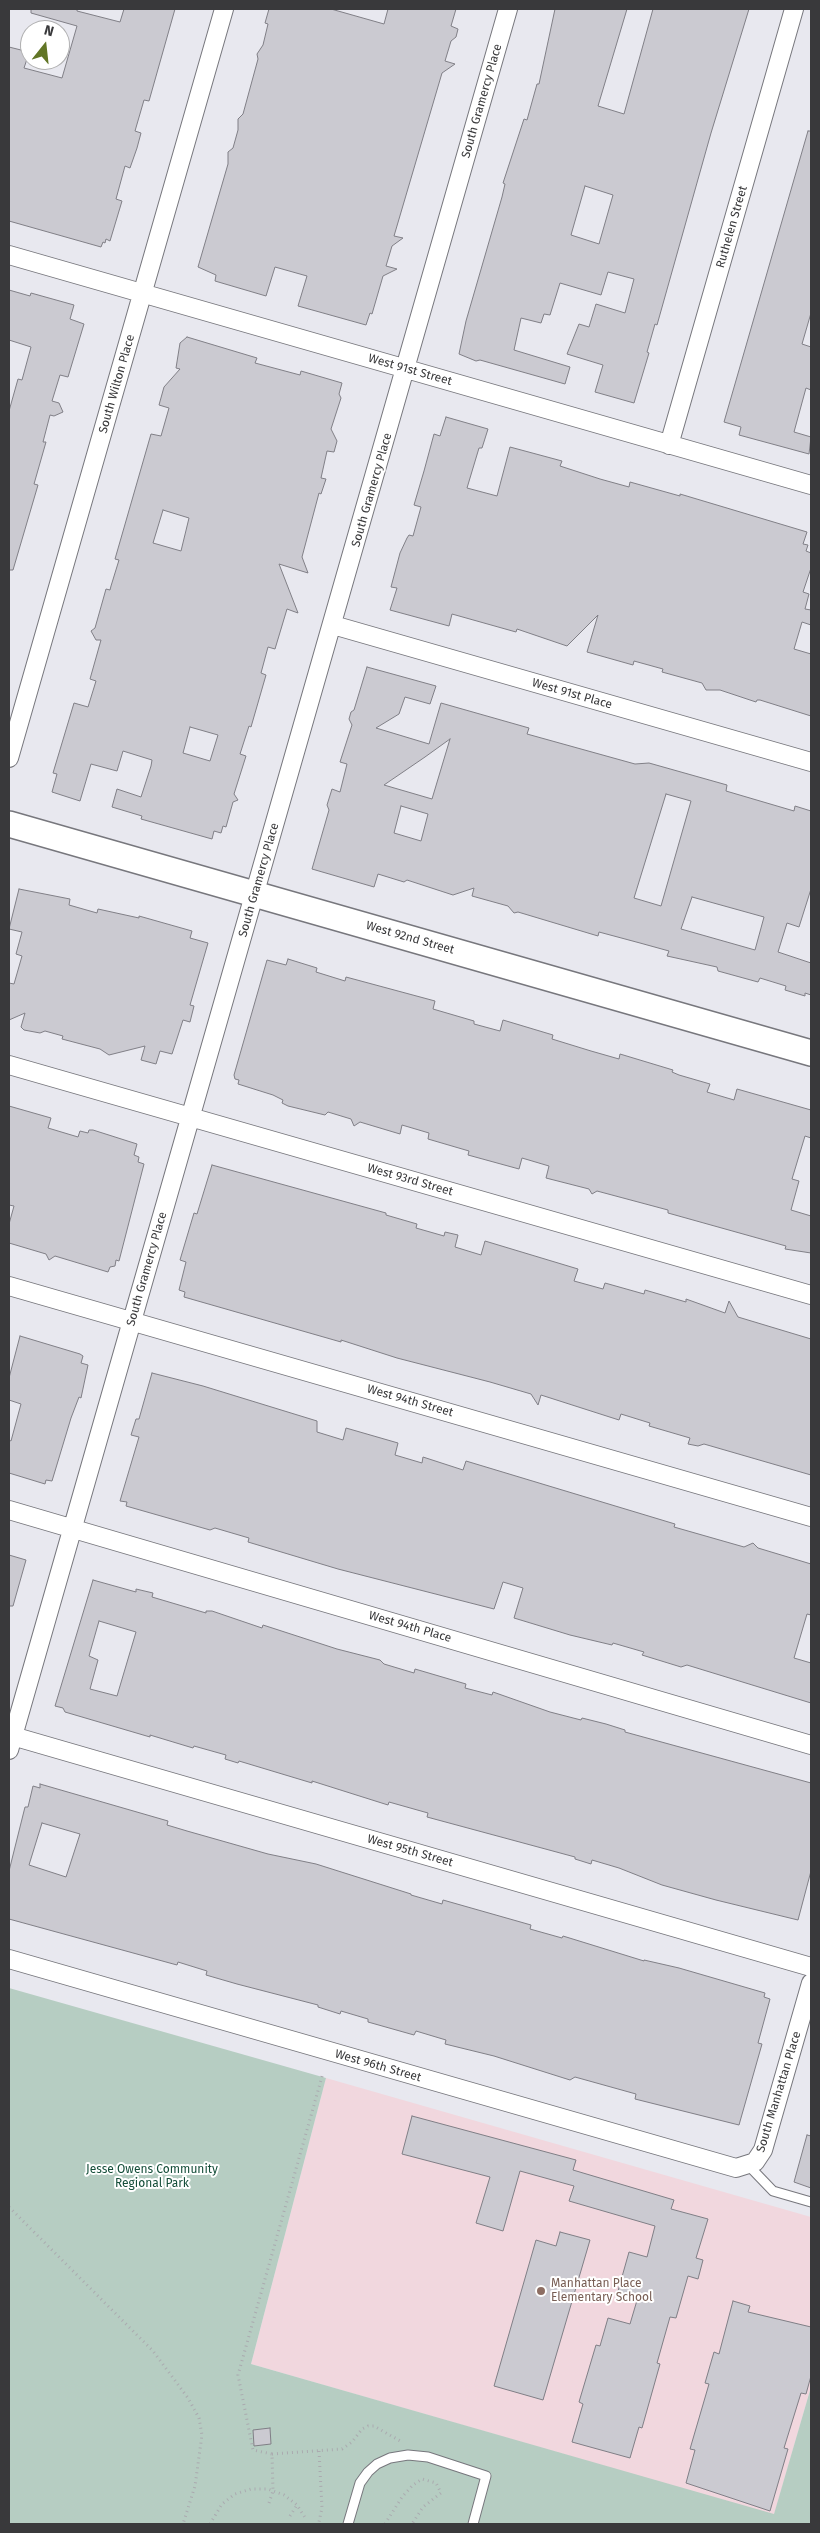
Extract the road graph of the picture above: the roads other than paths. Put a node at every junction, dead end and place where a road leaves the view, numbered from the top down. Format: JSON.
{"nodes":[{"id":1,"x":224,"y":9,"type":"edge"},
{"id":2,"x":508,"y":9,"type":"edge"},
{"id":3,"x":794,"y":9,"type":"edge"},
{"id":4,"x":9,"y":254,"type":"edge"},
{"id":5,"x":143,"y":293,"type":"junction"},
{"id":6,"x":406,"y":369,"type":"junction"},
{"id":7,"x":669,"y":444,"type":"junction"},
{"id":8,"x":811,"y":485,"type":"edge"},
{"id":9,"x":333,"y":625,"type":"junction"},
{"id":10,"x":9,"y":758,"type":"edge"},
{"id":11,"x":811,"y":762,"type":"edge"},
{"id":12,"x":9,"y":824,"type":"edge"},
{"id":13,"x":255,"y":893,"type":"junction"},
{"id":14,"x":811,"y":1053,"type":"edge"},
{"id":15,"x":9,"y":1065,"type":"edge"},
{"id":16,"x":191,"y":1117,"type":"junction"},
{"id":17,"x":9,"y":1286,"type":"edge"},
{"id":18,"x":811,"y":1295,"type":"edge"},
{"id":19,"x":132,"y":1321,"type":"junction"},
{"id":20,"x":9,"y":1510,"type":"edge"},
{"id":21,"x":811,"y":1517,"type":"edge"},
{"id":22,"x":72,"y":1528,"type":"junction"},
{"id":23,"x":10,"y":1740,"type":"edge"},
{"id":24,"x":811,"y":1745,"type":"edge"},
{"id":25,"x":9,"y":1959,"type":"edge"},
{"id":26,"x":811,"y":1967,"type":"edge"},
{"id":27,"x":811,"y":1983,"type":"edge"},
{"id":28,"x":749,"y":2166,"type":"junction"},
{"id":29,"x":811,"y":2202,"type":"edge"},
{"id":30,"x":348,"y":2524,"type":"edge"},
{"id":31,"x":473,"y":2524,"type":"edge"}],
"edges":[{"from":1,"to":5,"type":"street","name":"South Wilton Place"},
{"from":2,"to":6,"type":"street","name":"South Gramercy Place"},
{"from":3,"to":7,"type":"street","name":"Ruthelen Street"},
{"from":4,"to":5,"type":"street","name":"West 91st Street"},
{"from":5,"to":6,"type":"street","name":"West 91st Street"},
{"from":5,"to":10,"type":"street","name":"South Wilton Place"},
{"from":6,"to":7,"type":"street","name":"West 91st Street"},
{"from":6,"to":9,"type":"street","name":"South Gramercy Place"},
{"from":7,"to":8,"type":"street","name":"West 91st Street"},
{"from":9,"to":11,"type":"street","name":"West 91st Place"},
{"from":9,"to":13,"type":"street","name":"South Gramercy Place"},
{"from":12,"to":13,"type":"street","name":"West 92nd Street"},
{"from":13,"to":14,"type":"street","name":"West 92nd Street"},
{"from":13,"to":16,"type":"street","name":"South Gramercy Place"},
{"from":15,"to":16,"type":"street","name":"West 93rd Street"},
{"from":16,"to":18,"type":"street","name":"West 93rd Street"},
{"from":16,"to":19,"type":"street","name":"South Gramercy Place"},
{"from":17,"to":19,"type":"street","name":"West 94th Street"},
{"from":19,"to":21,"type":"street","name":"West 94th Street"},
{"from":19,"to":22,"type":"street","name":"South Gramercy Place"},
{"from":20,"to":22,"type":"street","name":"West 94th Place"},
{"from":22,"to":23,"type":"street","name":"South Gramercy Place"},
{"from":22,"to":24,"type":"street","name":"West 94th Place"},
{"from":23,"to":26,"type":"street","name":"West 95th Street"},
{"from":25,"to":28,"type":"street","name":"West 96th Street"},
{"from":27,"to":28,"type":"street","name":"South Manhattan Place"},
{"from":28,"to":29,"type":"lane"},
{"from":30,"to":31,"type":"lane"}]}
